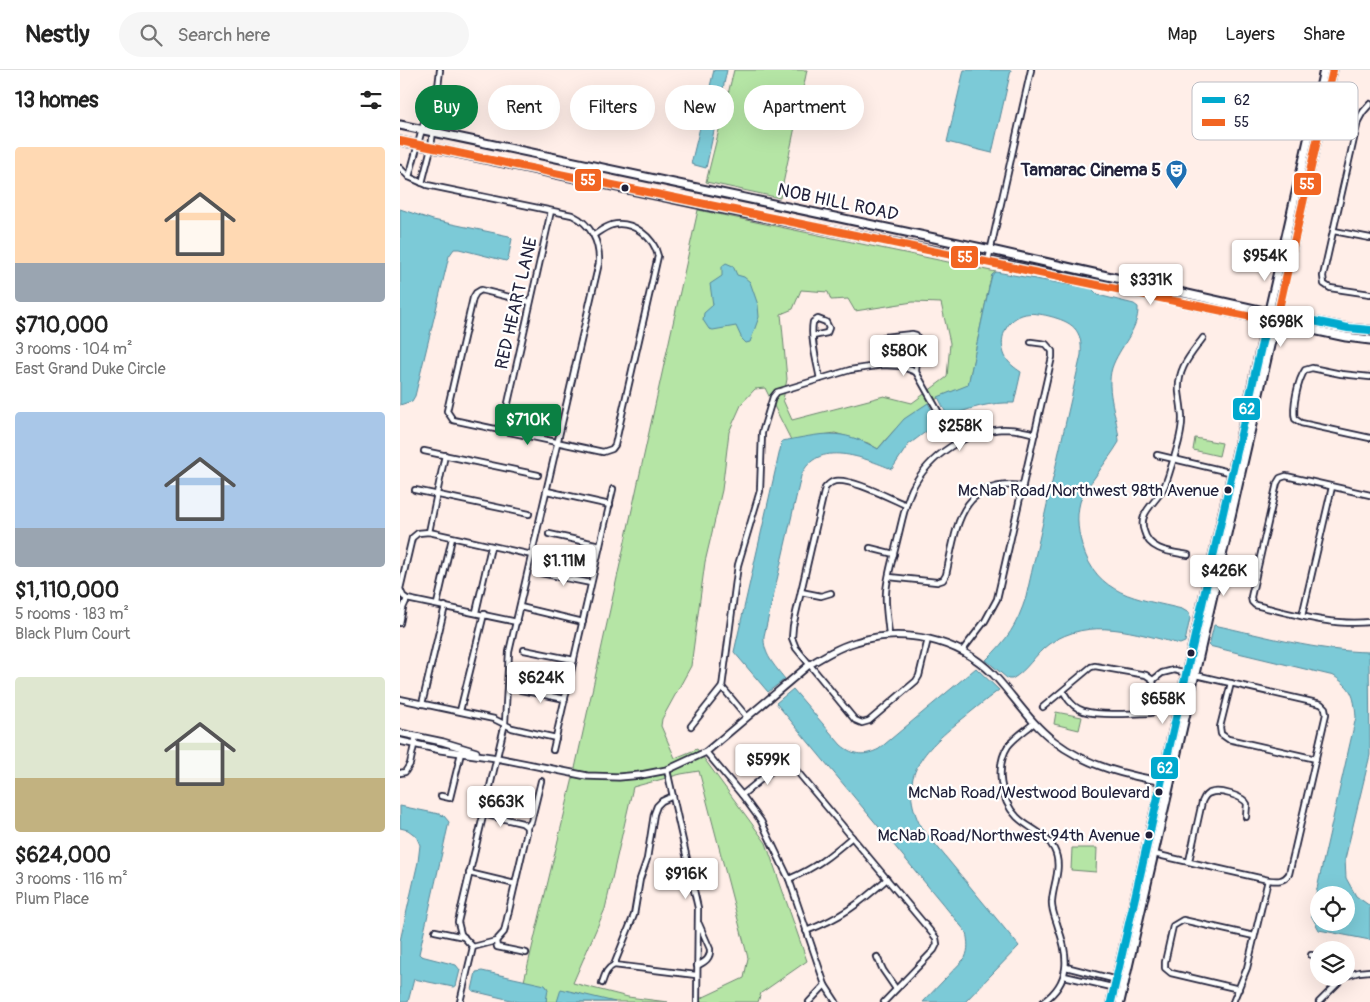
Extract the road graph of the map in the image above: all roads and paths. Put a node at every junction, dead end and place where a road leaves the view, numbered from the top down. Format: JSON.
{"nodes":[{"id":1,"x":440,"y":70,"type":"edge"},
{"id":2,"x":1031,"y":70,"type":"edge"},
{"id":3,"x":437,"y":85,"type":"edge"},
{"id":4,"x":1370,"y":104,"type":"edge"},
{"id":5,"x":1358,"y":121,"type":"edge"},
{"id":6,"x":400,"y":125,"type":"edge"},
{"id":7,"x":415,"y":128,"type":"edge"},
{"id":8,"x":423,"y":130,"type":"joint"},
{"id":9,"x":432,"y":131,"type":"junction"},
{"id":10,"x":1308,"y":140,"type":"edge"},
{"id":11,"x":1317,"y":140,"type":"edge"},
{"id":12,"x":1354,"y":140,"type":"edge"},
{"id":13,"x":400,"y":141,"type":"edge"},
{"id":14,"x":418,"y":145,"type":"junction"},
{"id":15,"x":431,"y":148,"type":"junction"},
{"id":16,"x":400,"y":168,"type":"edge"},
{"id":17,"x":409,"y":177,"type":"junction"},
{"id":18,"x":422,"y":183,"type":"junction"},
{"id":19,"x":552,"y":210,"type":"junction"},
{"id":20,"x":1334,"y":231,"type":"junction"},
{"id":21,"x":594,"y":235,"type":"junction"},
{"id":22,"x":1370,"y":238,"type":"edge"},
{"id":23,"x":990,"y":250,"type":"junction"},
{"id":24,"x":988,"y":261,"type":"junction"},
{"id":25,"x":1370,"y":294,"type":"edge"},
{"id":26,"x":530,"y":302,"type":"junction"},
{"id":27,"x":1269,"y":312,"type":"junction"},
{"id":28,"x":1277,"y":314,"type":"junction"},
{"id":29,"x":1267,"y":320,"type":"junction"},
{"id":30,"x":1276,"y":322,"type":"junction"},
{"id":31,"x":1370,"y":330,"type":"edge"},
{"id":32,"x":814,"y":336,"type":"dead end"},
{"id":33,"x":1203,"y":338,"type":"dead end"},
{"id":34,"x":1370,"y":340,"type":"edge"},
{"id":35,"x":1031,"y":342,"type":"dead end"},
{"id":36,"x":883,"y":364,"type":"junction"},
{"id":37,"x":916,"y":372,"type":"junction"},
{"id":38,"x":1370,"y":377,"type":"edge"},
{"id":39,"x":820,"y":379,"type":"junction"},
{"id":40,"x":502,"y":430,"type":"junction"},
{"id":41,"x":1034,"y":434,"type":"junction"},
{"id":42,"x":1370,"y":438,"type":"edge"},
{"id":43,"x":558,"y":443,"type":"junction"},
{"id":44,"x":956,"y":443,"type":"junction"},
{"id":45,"x":424,"y":451,"type":"dead end"},
{"id":46,"x":445,"y":455,"type":"junction"},
{"id":47,"x":1157,"y":455,"type":"dead end"},
{"id":48,"x":1173,"y":459,"type":"junction"},
{"id":49,"x":1232,"y":473,"type":"junction"},
{"id":50,"x":538,"y":475,"type":"dead end"},
{"id":51,"x":1240,"y":475,"type":"junction"},
{"id":52,"x":1022,"y":486,"type":"junction"},
{"id":53,"x":1332,"y":487,"type":"junction"},
{"id":54,"x":614,"y":489,"type":"dead end"},
{"id":55,"x":415,"y":490,"type":"dead end"},
{"id":56,"x":547,"y":492,"type":"junction"},
{"id":57,"x":437,"y":494,"type":"junction"},
{"id":58,"x":1370,"y":496,"type":"edge"},
{"id":59,"x":610,"y":505,"type":"junction"},
{"id":60,"x":906,"y":505,"type":"junction"},
{"id":61,"x":529,"y":514,"type":"dead end"},
{"id":62,"x":429,"y":532,"type":"junction"},
{"id":63,"x":550,"y":534,"type":"dead end"},
{"id":64,"x":452,"y":538,"type":"junction"},
{"id":65,"x":600,"y":545,"type":"junction"},
{"id":66,"x":491,"y":546,"type":"junction"},
{"id":67,"x":870,"y":548,"type":"dead end"},
{"id":68,"x":894,"y":554,"type":"junction"},
{"id":69,"x":532,"y":555,"type":"junction"},
{"id":70,"x":1188,"y":555,"type":"dead end"},
{"id":71,"x":541,"y":573,"type":"dead end"},
{"id":72,"x":889,"y":577,"type":"junction"},
{"id":73,"x":591,"y":583,"type":"junction"},
{"id":74,"x":801,"y":592,"type":"junction"},
{"id":75,"x":832,"y":593,"type":"dead end"},
{"id":76,"x":408,"y":599,"type":"junction"},
{"id":77,"x":437,"y":604,"type":"junction"},
{"id":78,"x":445,"y":606,"type":"junction"},
{"id":79,"x":520,"y":607,"type":"junction"},
{"id":80,"x":476,"y":612,"type":"junction"},
{"id":81,"x":484,"y":614,"type":"junction"},
{"id":82,"x":1302,"y":616,"type":"junction"},
{"id":83,"x":517,"y":622,"type":"junction"},
{"id":84,"x":583,"y":622,"type":"junction"},
{"id":85,"x":1370,"y":622,"type":"edge"},
{"id":86,"x":400,"y":623,"type":"edge"},
{"id":87,"x":889,"y":635,"type":"junction"},
{"id":88,"x":928,"y":639,"type":"junction"},
{"id":89,"x":524,"y":650,"type":"dead end"},
{"id":90,"x":962,"y":651,"type":"junction"},
{"id":91,"x":574,"y":660,"type":"junction"},
{"id":92,"x":808,"y":665,"type":"junction"},
{"id":93,"x":1186,"y":673,"type":"junction"},
{"id":94,"x":1195,"y":675,"type":"junction"},
{"id":95,"x":1153,"y":680,"type":"junction"},
{"id":96,"x":1231,"y":683,"type":"junction"},
{"id":97,"x":722,"y":687,"type":"junction"},
{"id":98,"x":521,"y":690,"type":"dead end"},
{"id":99,"x":1062,"y":692,"type":"junction"},
{"id":100,"x":400,"y":699,"type":"edge"},
{"id":101,"x":565,"y":699,"type":"junction"},
{"id":102,"x":422,"y":704,"type":"junction"},
{"id":103,"x":1044,"y":707,"type":"dead end"},
{"id":104,"x":460,"y":712,"type":"junction"},
{"id":105,"x":747,"y":718,"type":"junction"},
{"id":106,"x":505,"y":723,"type":"junction"},
{"id":107,"x":1034,"y":723,"type":"junction"},
{"id":108,"x":691,"y":726,"type":"dead end"},
{"id":109,"x":400,"y":733,"type":"edge"},
{"id":110,"x":416,"y":736,"type":"junction"},
{"id":111,"x":556,"y":738,"type":"junction"},
{"id":112,"x":400,"y":741,"type":"edge"},
{"id":113,"x":414,"y":744,"type":"junction"},
{"id":114,"x":553,"y":750,"type":"dead end"},
{"id":115,"x":461,"y":752,"type":"junction"},
{"id":116,"x":706,"y":752,"type":"junction"},
{"id":117,"x":497,"y":758,"type":"junction"},
{"id":118,"x":1316,"y":760,"type":"junction"},
{"id":119,"x":667,"y":770,"type":"junction"},
{"id":120,"x":400,"y":773,"type":"edge"},
{"id":121,"x":541,"y":781,"type":"dead end"},
{"id":122,"x":1162,"y":782,"type":"junction"},
{"id":123,"x":1170,"y":783,"type":"junction"},
{"id":124,"x":742,"y":795,"type":"junction"},
{"id":125,"x":442,"y":796,"type":"dead end"},
{"id":126,"x":673,"y":796,"type":"junction"},
{"id":127,"x":483,"y":814,"type":"junction"},
{"id":128,"x":1246,"y":817,"type":"dead end"},
{"id":129,"x":527,"y":827,"type":"junction"},
{"id":130,"x":852,"y":837,"type":"junction"},
{"id":131,"x":1154,"y":854,"type":"junction"},
{"id":132,"x":1189,"y":861,"type":"junction"},
{"id":133,"x":469,"y":873,"type":"junction"},
{"id":134,"x":887,"y":879,"type":"junction"},
{"id":135,"x":789,"y":880,"type":"junction"},
{"id":136,"x":1268,"y":880,"type":"junction"},
{"id":137,"x":515,"y":884,"type":"junction"},
{"id":138,"x":698,"y":923,"type":"junction"},
{"id":139,"x":435,"y":931,"type":"dead end"},
{"id":140,"x":806,"y":931,"type":"junction"},
{"id":141,"x":1254,"y":936,"type":"junction"},
{"id":142,"x":464,"y":937,"type":"junction"},
{"id":143,"x":496,"y":941,"type":"junction"},
{"id":144,"x":472,"y":947,"type":"junction"},
{"id":145,"x":526,"y":952,"type":"dead end"},
{"id":146,"x":877,"y":957,"type":"dead end"},
{"id":147,"x":614,"y":965,"type":"junction"},
{"id":148,"x":697,"y":966,"type":"junction"},
{"id":149,"x":1066,"y":967,"type":"junction"},
{"id":150,"x":1370,"y":971,"type":"edge"},
{"id":151,"x":1355,"y":973,"type":"edge"},
{"id":152,"x":696,"y":975,"type":"junction"},
{"id":153,"x":1064,"y":976,"type":"junction"},
{"id":154,"x":1117,"y":980,"type":"junction"},
{"id":155,"x":602,"y":983,"type":"dead end"},
{"id":156,"x":825,"y":985,"type":"junction"},
{"id":157,"x":1124,"y":986,"type":"junction"},
{"id":158,"x":1336,"y":986,"type":"edge"},
{"id":159,"x":1114,"y":988,"type":"junction"},
{"id":160,"x":896,"y":989,"type":"junction"},
{"id":161,"x":1239,"y":989,"type":"junction"},
{"id":162,"x":460,"y":1002,"type":"edge"},
{"id":163,"x":697,"y":1002,"type":"edge"},
{"id":164,"x":808,"y":1002,"type":"edge"},
{"id":165,"x":836,"y":1002,"type":"edge"},
{"id":166,"x":884,"y":1002,"type":"edge"},
{"id":167,"x":1042,"y":1002,"type":"edge"},
{"id":168,"x":1111,"y":1002,"type":"edge"},
{"id":169,"x":1120,"y":1002,"type":"edge"},
{"id":170,"x":1233,"y":1002,"type":"edge"},
{"id":171,"x":1319,"y":1002,"type":"edge"}],
"edges":[{"from":1,"to":3,"type":"street"},
{"from":2,"to":23,"type":"street"},
{"from":4,"to":5,"type":"street"},
{"from":6,"to":7,"type":"main road","name":"NOB HILL ROAD"},
{"from":8,"to":9,"type":"main road","name":"NOB HILL ROAD"},
{"from":8,"to":14,"type":"street"},
{"from":9,"to":15,"type":"street"},
{"from":9,"to":23,"type":"main road","name":"NOB HILL ROAD"},
{"from":10,"to":27,"type":"main road"},
{"from":11,"to":28,"type":"main road"},
{"from":12,"to":20,"type":"street"},
{"from":13,"to":14,"type":"main road","name":"NOB HILL ROAD"},
{"from":14,"to":15,"type":"main road","name":"NOB HILL ROAD"},
{"from":14,"to":17,"type":"street"},
{"from":15,"to":18,"type":"street"},
{"from":15,"to":24,"type":"main road","name":"NOB HILL ROAD"},
{"from":16,"to":17,"type":"street"},
{"from":17,"to":18,"type":"street"},
{"from":18,"to":19,"type":"street"},
{"from":19,"to":21,"type":"street"},
{"from":19,"to":26,"type":"street","name":"RED HEART LANE"},
{"from":20,"to":22,"type":"street"},
{"from":20,"to":25,"type":"street"},
{"from":21,"to":43,"type":"street"},
{"from":21,"to":43,"type":"street"},
{"from":23,"to":24,"type":"street"},
{"from":23,"to":27,"type":"main road","name":"NOB HILL ROAD"},
{"from":24,"to":29,"type":"main road","name":"NOB HILL ROAD"},
{"from":26,"to":40,"type":"street","name":"RED HEART LANE"},
{"from":26,"to":40,"type":"street"},
{"from":27,"to":28,"type":"main road","name":"NOB HILL ROAD"},
{"from":27,"to":29,"type":"main road"},
{"from":28,"to":30,"type":"main road"},
{"from":28,"to":31,"type":"main road","name":"NOB HILL ROAD"},
{"from":29,"to":30,"type":"main road","name":"NOB HILL ROAD"},
{"from":29,"to":49,"type":"main road"},
{"from":30,"to":34,"type":"main road","name":"NOB HILL ROAD"},
{"from":30,"to":51,"type":"main road"},
{"from":32,"to":39,"type":"street"},
{"from":33,"to":48,"type":"street"},
{"from":35,"to":41,"type":"street"},
{"from":36,"to":37,"type":"street"},
{"from":36,"to":37,"type":"street"},
{"from":36,"to":39,"type":"street"},
{"from":37,"to":44,"type":"street"},
{"from":38,"to":42,"type":"street"},
{"from":39,"to":97,"type":"street"},
{"from":40,"to":43,"type":"street"},
{"from":41,"to":44,"type":"street"},
{"from":41,"to":52,"type":"street"},
{"from":43,"to":56,"type":"street"},
{"from":44,"to":60,"type":"street"},
{"from":45,"to":46,"type":"street"},
{"from":46,"to":50,"type":"street"},
{"from":46,"to":57,"type":"street"},
{"from":47,"to":48,"type":"street"},
{"from":48,"to":49,"type":"street"},
{"from":48,"to":70,"type":"street"},
{"from":49,"to":51,"type":"street"},
{"from":49,"to":93,"type":"main road"},
{"from":51,"to":94,"type":"main road"},
{"from":52,"to":72,"type":"street"},
{"from":52,"to":90,"type":"street"},
{"from":53,"to":58,"type":"street"},
{"from":53,"to":82,"type":"street"},
{"from":53,"to":82,"type":"street"},
{"from":54,"to":59,"type":"street"},
{"from":55,"to":57,"type":"street"},
{"from":56,"to":59,"type":"street"},
{"from":56,"to":69,"type":"street"},
{"from":57,"to":61,"type":"street"},
{"from":57,"to":62,"type":"street"},
{"from":59,"to":65,"type":"street"},
{"from":60,"to":68,"type":"street"},
{"from":60,"to":74,"type":"street"},
{"from":62,"to":64,"type":"street"},
{"from":62,"to":76,"type":"street"},
{"from":63,"to":65,"type":"street"},
{"from":64,"to":66,"type":"street"},
{"from":64,"to":77,"type":"street"},
{"from":65,"to":73,"type":"street"},
{"from":66,"to":69,"type":"street"},
{"from":66,"to":80,"type":"street"},
{"from":67,"to":68,"type":"street"},
{"from":68,"to":72,"type":"street"},
{"from":69,"to":79,"type":"street"},
{"from":71,"to":73,"type":"street"},
{"from":72,"to":87,"type":"street"},
{"from":73,"to":84,"type":"street"},
{"from":74,"to":75,"type":"street"},
{"from":74,"to":92,"type":"street"},
{"from":76,"to":77,"type":"street"},
{"from":76,"to":86,"type":"street"},
{"from":77,"to":78,"type":"street"},
{"from":78,"to":80,"type":"street"},
{"from":78,"to":102,"type":"street"},
{"from":79,"to":83,"type":"street"},
{"from":79,"to":84,"type":"street"},
{"from":80,"to":81,"type":"street"},
{"from":81,"to":83,"type":"street"},
{"from":81,"to":104,"type":"street"},
{"from":82,"to":85,"type":"street"},
{"from":83,"to":106,"type":"street"},
{"from":84,"to":91,"type":"street"},
{"from":87,"to":88,"type":"street"},
{"from":87,"to":92,"type":"street"},
{"from":88,"to":90,"type":"street"},
{"from":88,"to":92,"type":"street"},
{"from":89,"to":91,"type":"street"},
{"from":90,"to":107,"type":"street"},
{"from":91,"to":101,"type":"street"},
{"from":92,"to":105,"type":"street"},
{"from":93,"to":94,"type":"street"},
{"from":93,"to":95,"type":"street"},
{"from":93,"to":122,"type":"main road"},
{"from":94,"to":96,"type":"street"},
{"from":94,"to":123,"type":"main road"},
{"from":95,"to":99,"type":"street"},
{"from":95,"to":99,"type":"street"},
{"from":96,"to":118,"type":"street"},
{"from":96,"to":118,"type":"street"},
{"from":97,"to":105,"type":"street"},
{"from":97,"to":108,"type":"street"},
{"from":98,"to":101,"type":"street"},
{"from":99,"to":103,"type":"street"},
{"from":100,"to":102,"type":"street"},
{"from":101,"to":111,"type":"street"},
{"from":102,"to":104,"type":"street"},
{"from":104,"to":106,"type":"street"},
{"from":105,"to":116,"type":"street"},
{"from":106,"to":111,"type":"street"},
{"from":106,"to":117,"type":"street"},
{"from":107,"to":122,"type":"street"},
{"from":107,"to":149,"type":"street"},
{"from":109,"to":110,"type":"street"},
{"from":110,"to":113,"type":"street"},
{"from":110,"to":117,"type":"street"},
{"from":111,"to":114,"type":"street"},
{"from":112,"to":113,"type":"street"},
{"from":113,"to":115,"type":"street"},
{"from":113,"to":120,"type":"street"},
{"from":115,"to":117,"type":"street"},
{"from":115,"to":125,"type":"street"},
{"from":116,"to":119,"type":"street"},
{"from":116,"to":124,"type":"street"},
{"from":117,"to":119,"type":"street"},
{"from":117,"to":127,"type":"street"},
{"from":118,"to":136,"type":"street"},
{"from":119,"to":126,"type":"street"},
{"from":121,"to":129,"type":"street"},
{"from":122,"to":123,"type":"street"},
{"from":122,"to":154,"type":"main road"},
{"from":123,"to":131,"type":"main road"},
{"from":124,"to":130,"type":"street"},
{"from":124,"to":135,"type":"street"},
{"from":126,"to":138,"type":"street"},
{"from":126,"to":147,"type":"street"},
{"from":127,"to":129,"type":"street"},
{"from":127,"to":133,"type":"street"},
{"from":128,"to":132,"type":"street"},
{"from":129,"to":137,"type":"street"},
{"from":130,"to":134,"type":"street"},
{"from":130,"to":135,"type":"street"},
{"from":131,"to":132,"type":"street"},
{"from":131,"to":157,"type":"main road"},
{"from":132,"to":136,"type":"street"},
{"from":133,"to":137,"type":"street"},
{"from":133,"to":142,"type":"street"},
{"from":134,"to":140,"type":"street"},
{"from":134,"to":160,"type":"street"},
{"from":135,"to":140,"type":"street"},
{"from":136,"to":141,"type":"street"},
{"from":137,"to":143,"type":"street"},
{"from":138,"to":148,"type":"street"},
{"from":138,"to":148,"type":"street"},
{"from":139,"to":142,"type":"street"},
{"from":140,"to":156,"type":"street"},
{"from":141,"to":161,"type":"street"},
{"from":141,"to":161,"type":"street"},
{"from":142,"to":144,"type":"street"},
{"from":143,"to":144,"type":"street"},
{"from":143,"to":145,"type":"street"},
{"from":144,"to":162,"type":"street"},
{"from":146,"to":160,"type":"street"},
{"from":147,"to":152,"type":"street"},
{"from":147,"to":155,"type":"street"},
{"from":148,"to":152,"type":"street"},
{"from":149,"to":153,"type":"street"},
{"from":149,"to":154,"type":"street"},
{"from":150,"to":151,"type":"street"},
{"from":152,"to":163,"type":"street"},
{"from":153,"to":159,"type":"street"},
{"from":153,"to":167,"type":"street"},
{"from":154,"to":157,"type":"street"},
{"from":154,"to":159,"type":"main road"},
{"from":156,"to":164,"type":"street"},
{"from":156,"to":165,"type":"street"},
{"from":157,"to":159,"type":"street"},
{"from":157,"to":169,"type":"main road"},
{"from":158,"to":171,"type":"street"},
{"from":159,"to":168,"type":"main road"},
{"from":160,"to":166,"type":"street"},
{"from":161,"to":170,"type":"street"}]}
